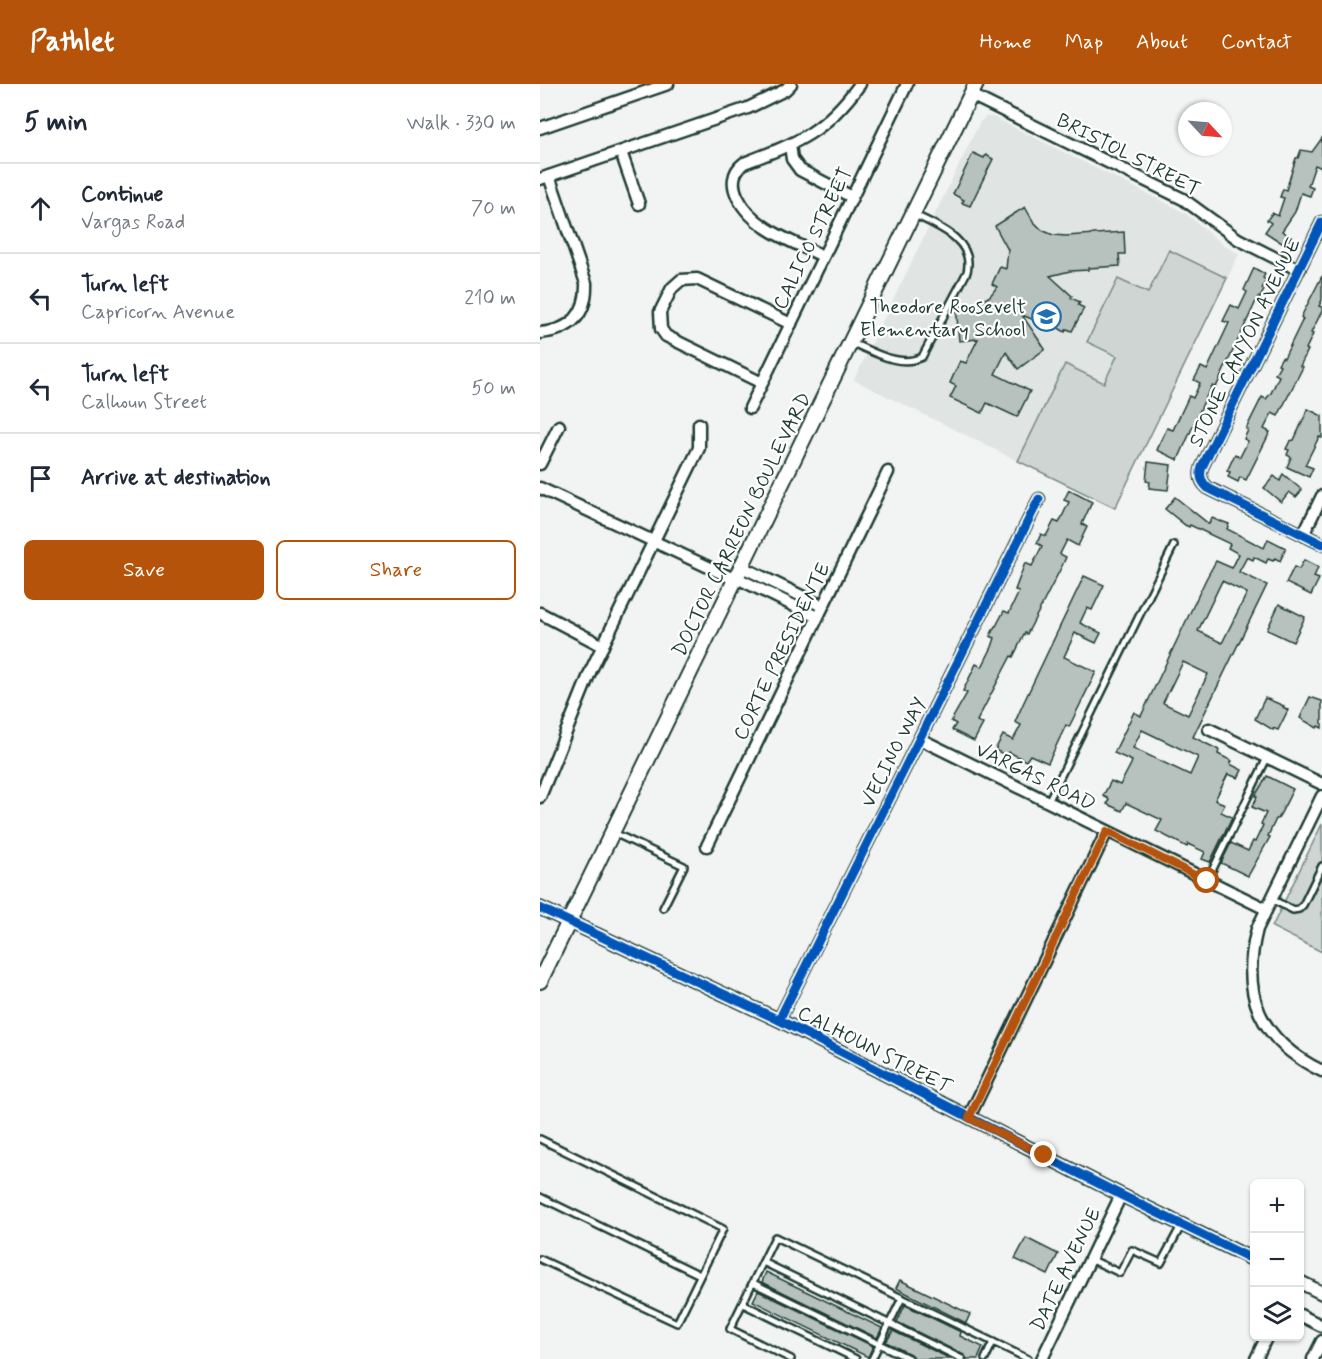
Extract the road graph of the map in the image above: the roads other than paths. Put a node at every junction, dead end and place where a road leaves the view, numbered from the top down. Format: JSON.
{"nodes":[{"id":1,"x":668,"y":84,"type":"edge"},
{"id":2,"x":791,"y":84,"type":"edge"},
{"id":3,"x":860,"y":84,"type":"edge"},
{"id":4,"x":907,"y":84,"type":"edge"},
{"id":5,"x":973,"y":89,"type":"edge"},
{"id":6,"x":540,"y":128,"type":"edge"},
{"id":7,"x":790,"y":145,"type":"junction"},
{"id":8,"x":621,"y":152,"type":"junction"},
{"id":9,"x":544,"y":177,"type":"edge"},
{"id":10,"x":852,"y":197,"type":"junction"},
{"id":11,"x":639,"y":204,"type":"dead end"},
{"id":12,"x":913,"y":214,"type":"junction"},
{"id":13,"x":1322,"y":222,"type":"edge"},
{"id":14,"x":823,"y":256,"type":"junction"},
{"id":15,"x":1299,"y":270,"type":"junction"},
{"id":16,"x":791,"y":324,"type":"junction"},
{"id":17,"x":540,"y":333,"type":"edge"},
{"id":18,"x":851,"y":342,"type":"junction"},
{"id":19,"x":762,"y":383,"type":"junction"},
{"id":20,"x":750,"y":408,"type":"dead end"},
{"id":21,"x":699,"y":424,"type":"dead end"},
{"id":22,"x":559,"y":426,"type":"dead end"},
{"id":23,"x":540,"y":464,"type":"edge"},
{"id":24,"x":888,"y":472,"type":"dead end"},
{"id":25,"x":540,"y":488,"type":"edge"},
{"id":26,"x":1322,"y":496,"type":"edge"},
{"id":27,"x":1039,"y":499,"type":"dead end"},
{"id":28,"x":1303,"y":535,"type":"junction"},
{"id":29,"x":654,"y":541,"type":"junction"},
{"id":30,"x":1322,"y":544,"type":"edge"},
{"id":31,"x":1174,"y":545,"type":"dead end"},
{"id":32,"x":738,"y":575,"type":"junction"},
{"id":33,"x":820,"y":611,"type":"junction"},
{"id":34,"x":540,"y":613,"type":"edge"},
{"id":35,"x":603,"y":646,"type":"junction"},
{"id":36,"x":1209,"y":729,"type":"dead end"},
{"id":37,"x":920,"y":739,"type":"junction"},
{"id":38,"x":1268,"y":756,"type":"junction"},
{"id":39,"x":1322,"y":783,"type":"edge"},
{"id":40,"x":1322,"y":796,"type":"edge"},
{"id":41,"x":540,"y":797,"type":"edge"},
{"id":42,"x":1048,"y":802,"type":"junction"},
{"id":43,"x":1107,"y":831,"type":"junction"},
{"id":44,"x":612,"y":832,"type":"junction"},
{"id":45,"x":707,"y":846,"type":"dead end"},
{"id":46,"x":1322,"y":866,"type":"edge"},
{"id":47,"x":1207,"y":881,"type":"junction"},
{"id":48,"x":1269,"y":904,"type":"junction"},
{"id":49,"x":540,"y":908,"type":"edge"},
{"id":50,"x":663,"y":908,"type":"dead end"},
{"id":51,"x":568,"y":922,"type":"junction"},
{"id":52,"x":540,"y":981,"type":"edge"},
{"id":53,"x":779,"y":1020,"type":"junction"},
{"id":54,"x":1322,"y":1071,"type":"edge"},
{"id":55,"x":969,"y":1118,"type":"junction"},
{"id":56,"x":540,"y":1139,"type":"edge"},
{"id":57,"x":1120,"y":1194,"type":"junction"},
{"id":58,"x":540,"y":1197,"type":"edge"},
{"id":59,"x":1182,"y":1224,"type":"junction"},
{"id":60,"x":1250,"y":1258,"type":"edge"},
{"id":61,"x":540,"y":1259,"type":"edge"},
{"id":62,"x":1090,"y":1259,"type":"junction"},
{"id":63,"x":763,"y":1262,"type":"junction"},
{"id":64,"x":700,"y":1275,"type":"junction"},
{"id":65,"x":753,"y":1283,"type":"junction"},
{"id":66,"x":1304,"y":1284,"type":"edge"},
{"id":67,"x":1322,"y":1293,"type":"edge"},
{"id":68,"x":902,"y":1298,"type":"junction"},
{"id":69,"x":742,"y":1304,"type":"junction"},
{"id":70,"x":1304,"y":1317,"type":"edge"},
{"id":71,"x":890,"y":1324,"type":"junction"},
{"id":72,"x":1322,"y":1326,"type":"edge"},
{"id":73,"x":1265,"y":1341,"type":"edge"},
{"id":74,"x":1322,"y":1341,"type":"edge"},
{"id":75,"x":993,"y":1342,"type":"junction"},
{"id":76,"x":879,"y":1344,"type":"junction"},
{"id":77,"x":791,"y":1359,"type":"edge"},
{"id":78,"x":856,"y":1359,"type":"edge"},
{"id":79,"x":872,"y":1359,"type":"edge"},
{"id":80,"x":910,"y":1359,"type":"edge"},
{"id":81,"x":962,"y":1359,"type":"edge"},
{"id":82,"x":985,"y":1359,"type":"edge"},
{"id":83,"x":1028,"y":1359,"type":"edge"},
{"id":84,"x":1042,"y":1359,"type":"edge"},
{"id":85,"x":1256,"y":1359,"type":"edge"},
{"id":86,"x":1313,"y":1359,"type":"edge"}],
"edges":[{"from":1,"to":6,"type":"street"},
{"from":2,"to":8,"type":"street"},
{"from":3,"to":7,"type":"street"},
{"from":4,"to":10,"type":"street","name":"CALICO STREET"},
{"from":5,"to":12,"type":"main road","name":"DOCTOR CARREON BOULEVARD"},
{"from":5,"to":15,"type":"street","name":"BRISTOL STREET"},
{"from":7,"to":10,"type":"street"},
{"from":7,"to":14,"type":"street"},
{"from":8,"to":9,"type":"street"},
{"from":8,"to":11,"type":"street"},
{"from":9,"to":17,"type":"street"},
{"from":10,"to":14,"type":"street","name":"CALICO STREET"},
{"from":12,"to":18,"type":"main road","name":"DOCTOR CARREON BOULEVARD"},
{"from":12,"to":18,"type":"lane"},
{"from":13,"to":15,"type":"street","name":"STONE CANYON AVENUE"},
{"from":14,"to":16,"type":"street","name":"CALICO STREET"},
{"from":15,"to":28,"type":"street","name":"STONE CANYON AVENUE"},
{"from":16,"to":19,"type":"street","name":"CALICO STREET"},
{"from":16,"to":19,"type":"street"},
{"from":18,"to":32,"type":"main road","name":"DOCTOR CARREON BOULEVARD"},
{"from":19,"to":20,"type":"street","name":"CALICO STREET"},
{"from":21,"to":29,"type":"street"},
{"from":22,"to":23,"type":"street"},
{"from":24,"to":33,"type":"street","name":"CORTE PRESIDENTE"},
{"from":25,"to":29,"type":"street"},
{"from":26,"to":28,"type":"street"},
{"from":27,"to":37,"type":"street","name":"VECINO WAY"},
{"from":28,"to":30,"type":"street"},
{"from":29,"to":32,"type":"street"},
{"from":29,"to":35,"type":"street"},
{"from":31,"to":42,"type":"lane"},
{"from":32,"to":33,"type":"street"},
{"from":32,"to":44,"type":"main road","name":"DOCTOR CARREON BOULEVARD"},
{"from":33,"to":45,"type":"street","name":"CORTE PRESIDENTE"},
{"from":34,"to":35,"type":"street"},
{"from":35,"to":41,"type":"street"},
{"from":36,"to":38,"type":"street"},
{"from":37,"to":42,"type":"street","name":"VARGAS ROAD"},
{"from":37,"to":53,"type":"street","name":"VECINO WAY"},
{"from":38,"to":39,"type":"street"},
{"from":38,"to":47,"type":"lane"},
{"from":40,"to":48,"type":"street"},
{"from":42,"to":43,"type":"street","name":"VARGAS ROAD"},
{"from":43,"to":47,"type":"street","name":"VARGAS ROAD"},
{"from":43,"to":55,"type":"street"},
{"from":44,"to":50,"type":"lane"},
{"from":44,"to":51,"type":"main road","name":"DOCTOR CARREON BOULEVARD"},
{"from":46,"to":48,"type":"lane"},
{"from":47,"to":48,"type":"street","name":"VARGAS ROAD"},
{"from":48,"to":54,"type":"street"},
{"from":49,"to":51,"type":"street","name":"CALHOUN STREET"},
{"from":51,"to":52,"type":"main road","name":"DOCTOR CARREON BOULEVARD"},
{"from":51,"to":53,"type":"street","name":"CALHOUN STREET"},
{"from":53,"to":55,"type":"street","name":"CALHOUN STREET"},
{"from":55,"to":57,"type":"street","name":"CALHOUN STREET"},
{"from":56,"to":64,"type":"lane"},
{"from":57,"to":59,"type":"street","name":"CALHOUN STREET"},
{"from":57,"to":62,"type":"street","name":"DATE AVENUE"},
{"from":58,"to":64,"type":"lane"},
{"from":59,"to":60,"type":"street","name":"CALHOUN STREET"},
{"from":59,"to":62,"type":"lane"},
{"from":61,"to":64,"type":"lane"},
{"from":62,"to":84,"type":"street","name":"DATE AVENUE"},
{"from":63,"to":65,"type":"lane"},
{"from":63,"to":68,"type":"lane"},
{"from":63,"to":71,"type":"lane"},
{"from":65,"to":69,"type":"lane"},
{"from":65,"to":76,"type":"lane"},
{"from":66,"to":67,"type":"street"},
{"from":68,"to":71,"type":"lane"},
{"from":68,"to":75,"type":"lane"},
{"from":69,"to":77,"type":"lane"},
{"from":69,"to":78,"type":"lane"},
{"from":70,"to":72,"type":"street"},
{"from":71,"to":76,"type":"lane"},
{"from":71,"to":81,"type":"lane"},
{"from":73,"to":85,"type":"street"},
{"from":74,"to":86,"type":"street"},
{"from":75,"to":82,"type":"lane"},
{"from":75,"to":83,"type":"lane"},
{"from":76,"to":79,"type":"lane"},
{"from":76,"to":80,"type":"lane"}]}
